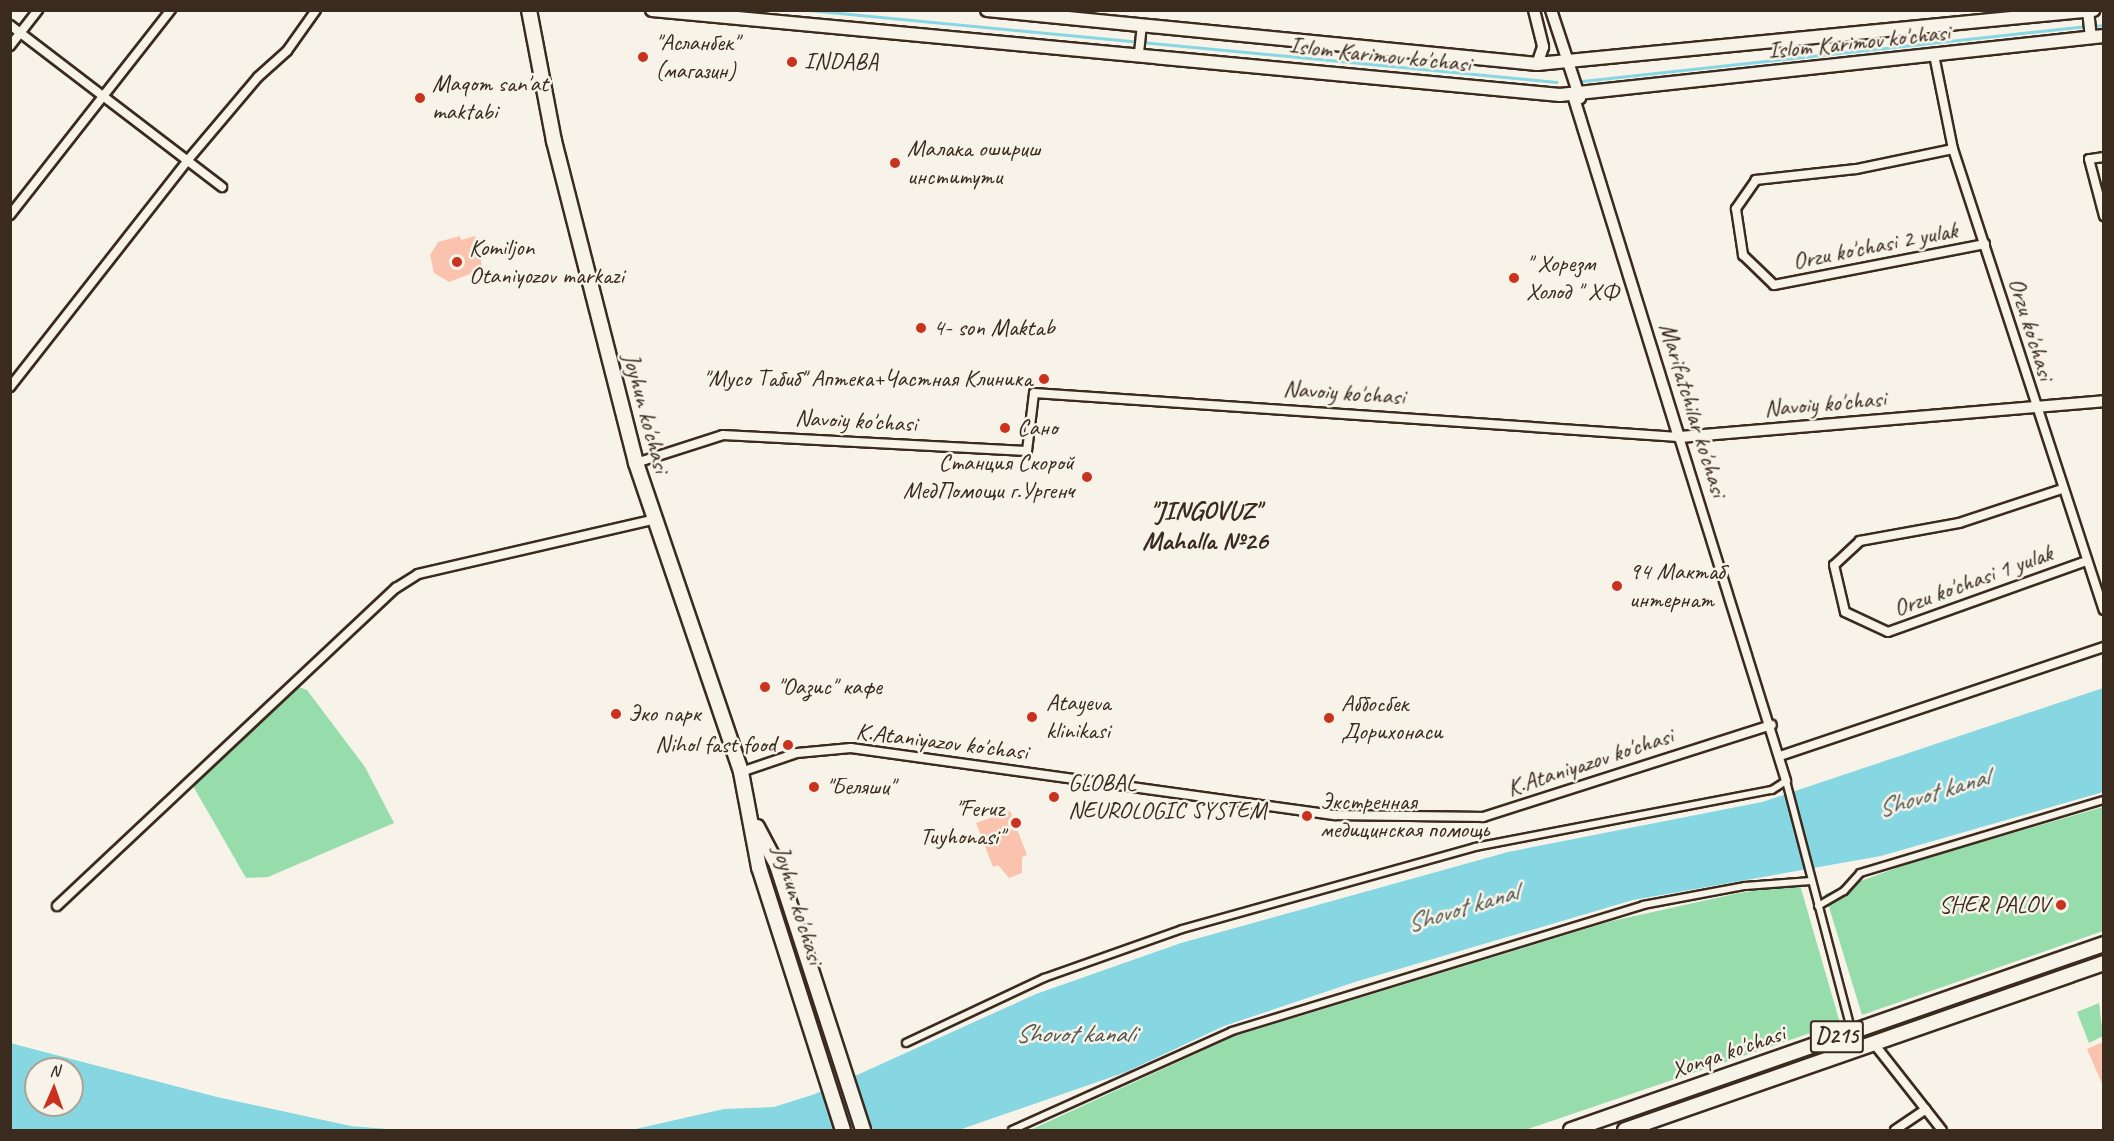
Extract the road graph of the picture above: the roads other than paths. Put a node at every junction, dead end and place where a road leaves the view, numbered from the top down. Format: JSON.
{"nodes":[{"id":1,"x":38,"y":10,"type":"edge"},
{"id":2,"x":171,"y":10,"type":"edge"},
{"id":3,"x":316,"y":10,"type":"edge"},
{"id":4,"x":529,"y":10,"type":"edge"},
{"id":5,"x":652,"y":10,"type":"edge"},
{"id":6,"x":987,"y":10,"type":"edge"},
{"id":7,"x":1534,"y":10,"type":"edge"},
{"id":8,"x":1551,"y":10,"type":"edge"},
{"id":9,"x":2093,"y":10,"type":"edge"},
{"id":10,"x":2088,"y":11,"type":"edge"},
{"id":11,"x":1039,"y":13,"type":"edge"},
{"id":12,"x":10,"y":25,"type":"edge"},
{"id":13,"x":1142,"y":26,"type":"junction"},
{"id":14,"x":20,"y":33,"type":"junction"},
{"id":15,"x":2097,"y":37,"type":"edge"},
{"id":16,"x":10,"y":46,"type":"edge"},
{"id":17,"x":1139,"y":53,"type":"junction"},
{"id":18,"x":1934,"y":55,"type":"junction"},
{"id":19,"x":1569,"y":63,"type":"junction"},
{"id":20,"x":1537,"y":64,"type":"junction"},
{"id":21,"x":103,"y":97,"type":"junction"},
{"id":22,"x":1578,"y":98,"type":"junction"},
{"id":23,"x":1953,"y":149,"type":"junction"},
{"id":24,"x":2103,"y":157,"type":"edge"},
{"id":25,"x":188,"y":161,"type":"junction"},
{"id":26,"x":222,"y":187,"type":"dead end"},
{"id":27,"x":10,"y":215,"type":"edge"},
{"id":28,"x":2103,"y":216,"type":"edge"},
{"id":29,"x":1985,"y":244,"type":"junction"},
{"id":30,"x":10,"y":387,"type":"edge"},
{"id":31,"x":2103,"y":401,"type":"edge"},
{"id":32,"x":2034,"y":407,"type":"junction"},
{"id":33,"x":1679,"y":437,"type":"junction"},
{"id":34,"x":636,"y":463,"type":"junction"},
{"id":35,"x":2062,"y":489,"type":"junction"},
{"id":36,"x":652,"y":520,"type":"junction"},
{"id":37,"x":2086,"y":561,"type":"junction"},
{"id":38,"x":2103,"y":610,"type":"edge"},
{"id":39,"x":2103,"y":647,"type":"edge"},
{"id":40,"x":1772,"y":725,"type":"junction"},
{"id":41,"x":1780,"y":756,"type":"junction"},
{"id":42,"x":741,"y":772,"type":"junction"},
{"id":43,"x":1786,"y":781,"type":"junction"},
{"id":44,"x":2103,"y":800,"type":"edge"},
{"id":45,"x":751,"y":818,"type":"junction"},
{"id":46,"x":1811,"y":881,"type":"junction"},
{"id":47,"x":57,"y":906,"type":"dead end"},
{"id":48,"x":1818,"y":906,"type":"junction"},
{"id":49,"x":2103,"y":944,"type":"edge"},
{"id":50,"x":2103,"y":963,"type":"edge"},
{"id":51,"x":1852,"y":1032,"type":"junction"},
{"id":52,"x":906,"y":1043,"type":"dead end"},
{"id":53,"x":1875,"y":1045,"type":"junction"},
{"id":54,"x":1926,"y":1109,"type":"junction"},
{"id":55,"x":843,"y":1131,"type":"edge"},
{"id":56,"x":863,"y":1131,"type":"edge"},
{"id":57,"x":1012,"y":1131,"type":"edge"},
{"id":58,"x":1571,"y":1131,"type":"edge"},
{"id":59,"x":1625,"y":1131,"type":"edge"},
{"id":60,"x":1894,"y":1131,"type":"edge"},
{"id":61,"x":1942,"y":1131,"type":"edge"}],
"edges":[{"from":1,"to":14,"type":"street"},
{"from":2,"to":21,"type":"street"},
{"from":3,"to":25,"type":"street"},
{"from":4,"to":34,"type":"main road","name":"Joyhun ko'chasi"},
{"from":5,"to":17,"type":"main road","name":"Islom Karimov ko'chasi"},
{"from":6,"to":11,"type":"main road","name":"Islom Karimov ko'chasi"},
{"from":7,"to":20,"type":"street"},
{"from":8,"to":19,"type":"street","name":"Marifatchilar ko'chasi"},
{"from":9,"to":10,"type":"main road","name":"Islom Karimov ko'chasi"},
{"from":10,"to":15,"type":"street"},
{"from":10,"to":19,"type":"main road","name":"Islom Karimov ko'chasi"},
{"from":11,"to":13,"type":"main road","name":"Islom Karimov ko'chasi"},
{"from":12,"to":14,"type":"street"},
{"from":13,"to":17,"type":"street"},
{"from":13,"to":20,"type":"main road","name":"Islom Karimov ko'chasi"},
{"from":14,"to":16,"type":"street"},
{"from":14,"to":21,"type":"street"},
{"from":15,"to":18,"type":"main road","name":"Islom Karimov ko'chasi"},
{"from":17,"to":22,"type":"main road","name":"Islom Karimov ko'chasi"},
{"from":18,"to":22,"type":"main road","name":"Islom Karimov ko'chasi"},
{"from":18,"to":23,"type":"street","name":"Orzu ko'chasi"},
{"from":19,"to":20,"type":"main road","name":"Islom Karimov ko'chasi"},
{"from":19,"to":22,"type":"street","name":"Marifatchilar ko'chasi"},
{"from":21,"to":25,"type":"street"},
{"from":21,"to":27,"type":"street"},
{"from":22,"to":33,"type":"street","name":"Marifatchilar ko'chasi"},
{"from":23,"to":29,"type":"street","name":"Orzu ko'chasi"},
{"from":23,"to":29,"type":"street","name":"Orzu ko'chasi 2 yulak"},
{"from":24,"to":28,"type":"street"},
{"from":25,"to":26,"type":"street"},
{"from":25,"to":30,"type":"street"},
{"from":29,"to":32,"type":"street","name":"Orzu ko'chasi"},
{"from":31,"to":32,"type":"street","name":"Navoiy ko'chasi"},
{"from":32,"to":33,"type":"street","name":"Navoiy ko'chasi"},
{"from":32,"to":35,"type":"street","name":"Orzu ko'chasi"},
{"from":33,"to":34,"type":"street","name":"Navoiy ko'chasi"},
{"from":33,"to":40,"type":"street","name":"Marifatchilar ko'chasi"},
{"from":34,"to":36,"type":"main road","name":"Joyhun ko'chasi"},
{"from":35,"to":37,"type":"street","name":"Orzu ko'chasi"},
{"from":35,"to":37,"type":"street","name":"Orzu ko'chasi 1 yulak"},
{"from":36,"to":42,"type":"main road","name":"Joyhun ko'chasi"},
{"from":36,"to":47,"type":"street"},
{"from":37,"to":38,"type":"street","name":"Orzu ko'chasi"},
{"from":39,"to":41,"type":"street"},
{"from":40,"to":41,"type":"street","name":"Marifatchilar ko'chasi"},
{"from":40,"to":42,"type":"street","name":"K.Ataniyazov ko'chasi"},
{"from":41,"to":43,"type":"street","name":"Marifatchilar ko'chasi"},
{"from":42,"to":45,"type":"main road","name":"Joyhun ko'chasi"},
{"from":43,"to":46,"type":"street"},
{"from":43,"to":52,"type":"street"},
{"from":44,"to":48,"type":"street"},
{"from":45,"to":55,"type":"main road","name":"Joyhun ko'chasi"},
{"from":45,"to":56,"type":"main road","name":"Joyhun ko'chasi"},
{"from":46,"to":48,"type":"street"},
{"from":46,"to":57,"type":"street"},
{"from":48,"to":51,"type":"street"},
{"from":49,"to":51,"type":"main road","name":"Xonqa ko'chasi","number":"D215"},
{"from":50,"to":53,"type":"main road","name":"Xonqa ko'chasi","number":"D215"},
{"from":51,"to":58,"type":"main road","name":"Xonqa ko'chasi","number":"D215"},
{"from":53,"to":54,"type":"street"},
{"from":53,"to":59,"type":"main road","name":"Xonqa ko'chasi","number":"D215"},
{"from":54,"to":60,"type":"street"},
{"from":54,"to":61,"type":"street"}]}
